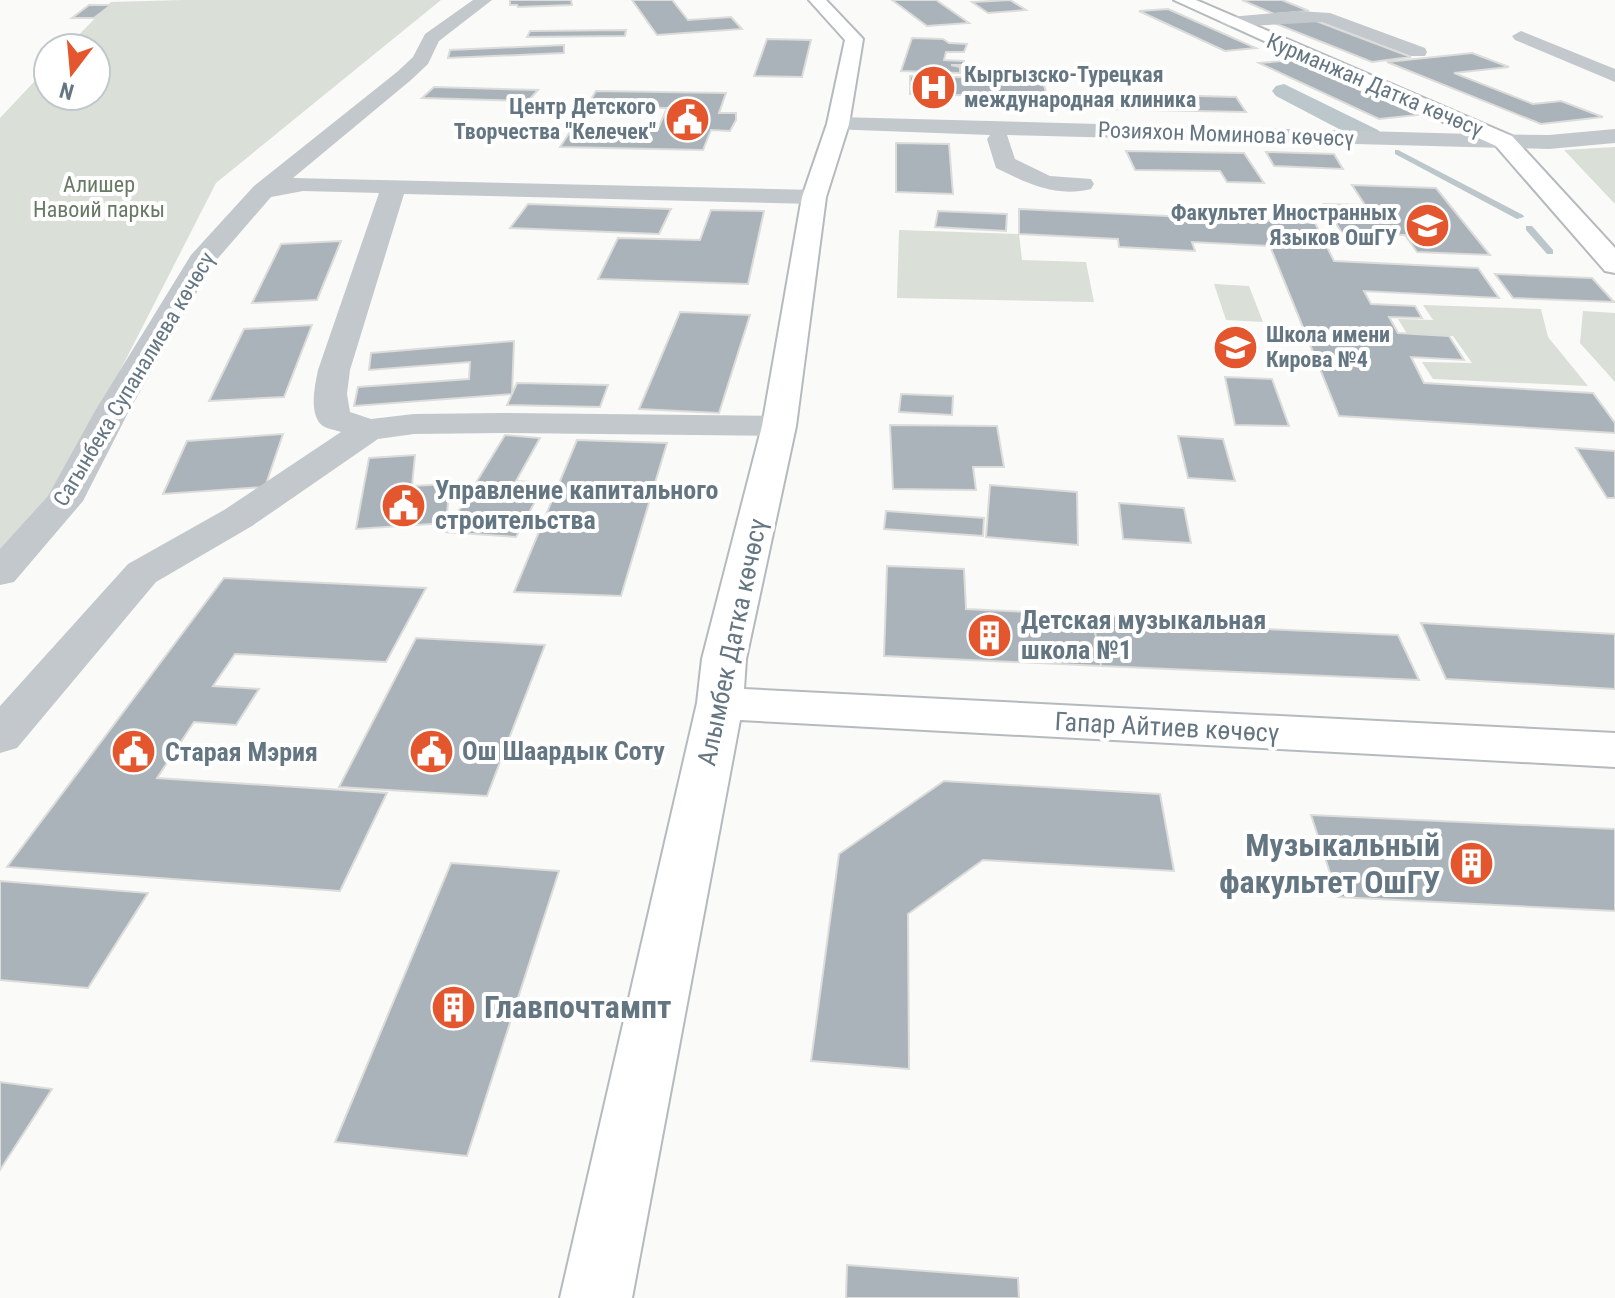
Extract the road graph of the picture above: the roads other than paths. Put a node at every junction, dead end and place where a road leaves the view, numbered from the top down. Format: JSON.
{"nodes":[{"id":1,"x":484,"y":0,"type":"edge"},
{"id":2,"x":817,"y":0,"type":"edge"},
{"id":3,"x":1182,"y":0,"type":"edge"},
{"id":4,"x":1229,"y":22,"type":"junction"},
{"id":5,"x":1521,"y":36,"type":"dead end"},
{"id":6,"x":1418,"y":52,"type":"dead end"},
{"id":7,"x":1615,"y":76,"type":"edge"},
{"id":8,"x":838,"y":124,"type":"junction"},
{"id":9,"x":1615,"y":136,"type":"edge"},
{"id":10,"x":998,"y":139,"type":"dead end"},
{"id":11,"x":1504,"y":141,"type":"junction"},
{"id":12,"x":1082,"y":184,"type":"dead end"},
{"id":13,"x":394,"y":186,"type":"junction"},
{"id":14,"x":263,"y":191,"type":"junction"},
{"id":15,"x":814,"y":197,"type":"junction"},
{"id":16,"x":1612,"y":261,"type":"edge"},
{"id":17,"x":779,"y":426,"type":"junction"},
{"id":18,"x":368,"y":430,"type":"junction"},
{"id":19,"x":0,"y":573,"type":"edge"},
{"id":20,"x":720,"y":703,"type":"junction"},
{"id":21,"x":0,"y":736,"type":"edge"},
{"id":22,"x":1615,"y":750,"type":"edge"},
{"id":23,"x":596,"y":1298,"type":"edge"}],
"edges":[{"from":1,"to":14,"type":"street","name":"Сагынбека Супаналиева көчөсү"},
{"from":2,"to":8,"type":"main road","name":"Алымбек Датка көчөсү"},
{"from":3,"to":4,"type":"main road","name":"Курманжан Датка көчөсү"},
{"from":4,"to":6,"type":"street"},
{"from":4,"to":11,"type":"main road","name":"Курманжан Датка көчөсү"},
{"from":5,"to":7,"type":"street"},
{"from":8,"to":11,"type":"street","name":"Розияхон Моминова көчөсү"},
{"from":8,"to":15,"type":"main road","name":"Алымбек Датка көчөсү"},
{"from":9,"to":11,"type":"street","name":"Розияхон Моминова көчөсү"},
{"from":10,"to":12,"type":"street"},
{"from":11,"to":16,"type":"main road","name":"Курманжан Датка көчөсү"},
{"from":13,"to":14,"type":"street"},
{"from":13,"to":15,"type":"street"},
{"from":13,"to":18,"type":"street"},
{"from":14,"to":19,"type":"street","name":"Сагынбека Супаналиева көчөсү"},
{"from":15,"to":17,"type":"main road","name":"Алымбек Датка көчөсү"},
{"from":17,"to":18,"type":"street"},
{"from":17,"to":20,"type":"main road","name":"Алымбек Датка көчөсү"},
{"from":18,"to":21,"type":"street"},
{"from":20,"to":22,"type":"main road","name":"Гапар Айтиев көчөсү"},
{"from":20,"to":23,"type":"main road","name":"Алымбек Датка көчөсү"}]}
